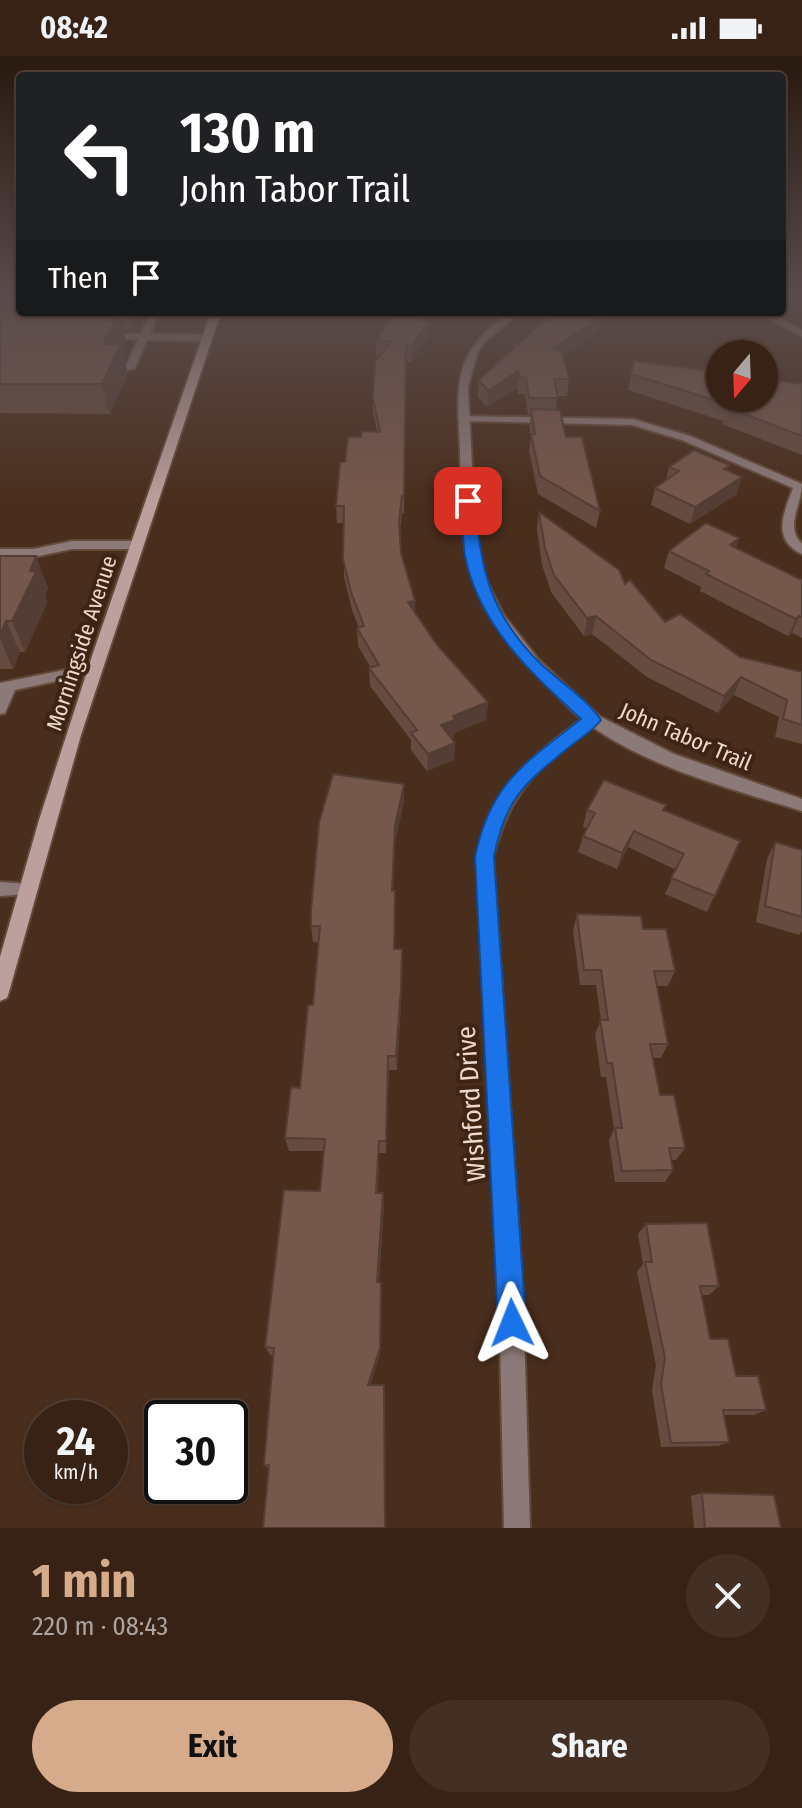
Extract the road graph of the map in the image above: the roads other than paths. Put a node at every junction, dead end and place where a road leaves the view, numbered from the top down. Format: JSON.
{"nodes":[{"id":1,"x":198,"y":366,"type":"edge"},
{"id":2,"x":466,"y":366,"type":"edge"},
{"id":3,"x":463,"y":418,"type":"junction"},
{"id":4,"x":801,"y":487,"type":"edge"},
{"id":5,"x":136,"y":545,"type":"junction"},
{"id":6,"x":802,"y":550,"type":"edge"},
{"id":7,"x":0,"y":553,"type":"edge"},
{"id":8,"x":94,"y":669,"type":"junction"},
{"id":9,"x":4,"y":688,"type":"edge"},
{"id":10,"x":0,"y":709,"type":"edge"},
{"id":11,"x":592,"y":720,"type":"junction"},
{"id":12,"x":802,"y":805,"type":"edge"},
{"id":13,"x":0,"y":889,"type":"edge"},
{"id":14,"x":25,"y":889,"type":"junction"},
{"id":15,"x":0,"y":992,"type":"edge"},
{"id":16,"x":517,"y":1528,"type":"edge"}],
"edges":[{"from":1,"to":5,"type":"main road","name":"Morningside Avenue"},
{"from":2,"to":3,"type":"street","name":"John Tabor Trail"},
{"from":3,"to":4,"type":"street"},
{"from":3,"to":11,"type":"street","name":"John Tabor Trail"},
{"from":4,"to":6,"type":"street"},
{"from":5,"to":7,"type":"street"},
{"from":5,"to":8,"type":"main road","name":"Morningside Avenue"},
{"from":8,"to":9,"type":"street"},
{"from":8,"to":14,"type":"main road","name":"Morningside Avenue"},
{"from":9,"to":10,"type":"street"},
{"from":11,"to":12,"type":"street","name":"John Tabor Trail"},
{"from":11,"to":16,"type":"street","name":"Wishford Drive"},
{"from":13,"to":14,"type":"street"},
{"from":14,"to":15,"type":"main road","name":"Morningside Avenue"}]}
